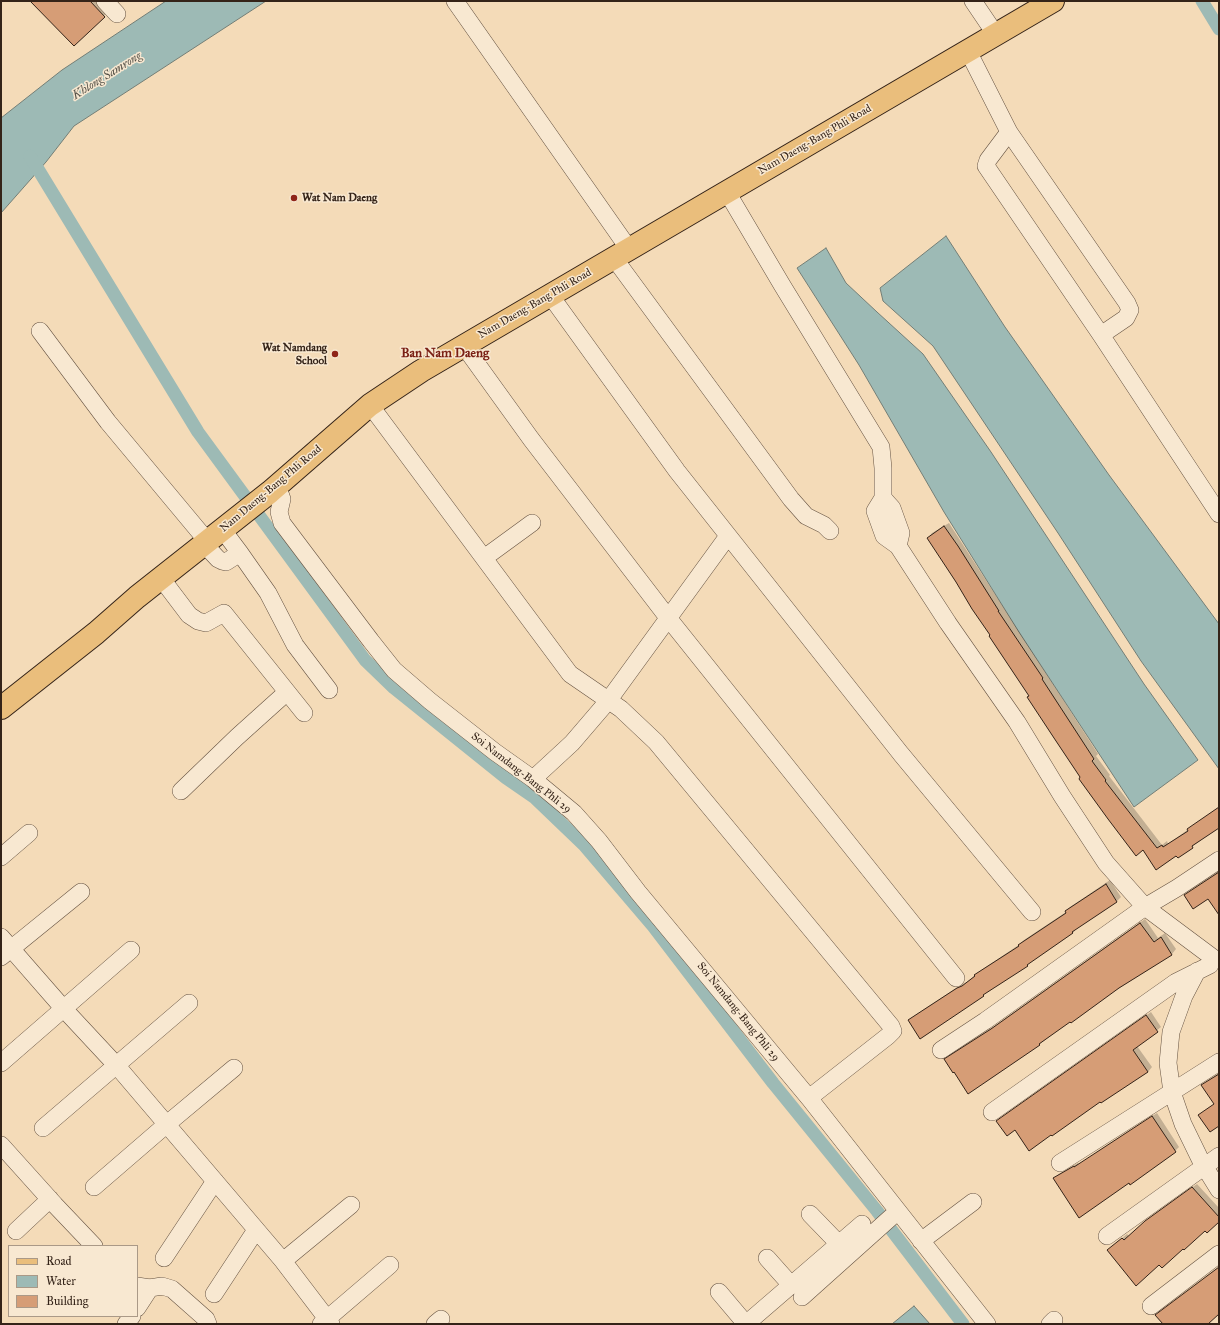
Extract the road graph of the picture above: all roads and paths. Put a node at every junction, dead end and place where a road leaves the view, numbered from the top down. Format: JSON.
{"nodes":[{"id":1,"x":105,"y":1,"type":"edge"},
{"id":2,"x":455,"y":1,"type":"edge"},
{"id":3,"x":973,"y":1,"type":"edge"},
{"id":4,"x":1053,"y":1,"type":"edge"},
{"id":5,"x":117,"y":14,"type":"dead end"},
{"id":6,"x":996,"y":35,"type":"junction"},
{"id":7,"x":968,"y":51,"type":"junction"},
{"id":8,"x":1009,"y":132,"type":"junction"},
{"id":9,"x":727,"y":192,"type":"junction"},
{"id":10,"x":622,"y":253,"type":"junction"},
{"id":11,"x":550,"y":295,"type":"junction"},
{"id":12,"x":40,"y":331,"type":"dead end"},
{"id":13,"x":1101,"y":335,"type":"junction"},
{"id":14,"x":464,"y":346,"type":"junction"},
{"id":15,"x":370,"y":405,"type":"junction"},
{"id":16,"x":273,"y":489,"type":"junction"},
{"id":17,"x":1219,"y":514,"type":"edge"},
{"id":18,"x":532,"y":523,"type":"dead end"},
{"id":19,"x":830,"y":531,"type":"dead end"},
{"id":20,"x":728,"y":536,"type":"junction"},
{"id":21,"x":211,"y":538,"type":"junction"},
{"id":22,"x":240,"y":553,"type":"junction"},
{"id":23,"x":484,"y":558,"type":"junction"},
{"id":24,"x":161,"y":578,"type":"junction"},
{"id":25,"x":669,"y":619,"type":"junction"},
{"id":26,"x":329,"y":690,"type":"dead end"},
{"id":27,"x":287,"y":692,"type":"junction"},
{"id":28,"x":608,"y":701,"type":"junction"},
{"id":29,"x":1,"y":708,"type":"edge"},
{"id":30,"x":304,"y":713,"type":"dead end"},
{"id":31,"x":533,"y":779,"type":"junction"},
{"id":32,"x":181,"y":792,"type":"dead end"},
{"id":33,"x":29,"y":834,"type":"dead end"},
{"id":34,"x":1,"y":857,"type":"edge"},
{"id":35,"x":1219,"y":860,"type":"edge"},
{"id":36,"x":81,"y":892,"type":"dead end"},
{"id":37,"x":1144,"y":907,"type":"junction"},
{"id":38,"x":1032,"y":912,"type":"dead end"},
{"id":39,"x":4,"y":947,"type":"edge"},
{"id":40,"x":131,"y":950,"type":"dead end"},
{"id":41,"x":1212,"y":965,"type":"edge"},
{"id":42,"x":956,"y":978,"type":"dead end"},
{"id":43,"x":190,"y":1003,"type":"dead end"},
{"id":44,"x":63,"y":1008,"type":"junction"},
{"id":45,"x":941,"y":1050,"type":"dead end"},
{"id":46,"x":1219,"y":1062,"type":"edge"},
{"id":47,"x":1,"y":1064,"type":"edge"},
{"id":48,"x":117,"y":1066,"type":"junction"},
{"id":49,"x":234,"y":1068,"type":"dead end"},
{"id":50,"x":1172,"y":1092,"type":"junction"},
{"id":51,"x":809,"y":1098,"type":"junction"},
{"id":52,"x":992,"y":1112,"type":"dead end"},
{"id":53,"x":167,"y":1124,"type":"junction"},
{"id":54,"x":43,"y":1128,"type":"dead end"},
{"id":55,"x":3,"y":1151,"type":"edge"},
{"id":56,"x":1219,"y":1156,"type":"edge"},
{"id":57,"x":1060,"y":1163,"type":"dead end"},
{"id":58,"x":1204,"y":1166,"type":"junction"},
{"id":59,"x":215,"y":1180,"type":"junction"},
{"id":60,"x":94,"y":1187,"type":"dead end"},
{"id":61,"x":1219,"y":1190,"type":"edge"},
{"id":62,"x":50,"y":1199,"type":"junction"},
{"id":63,"x":973,"y":1202,"type":"dead end"},
{"id":64,"x":351,"y":1205,"type":"dead end"},
{"id":65,"x":898,"y":1211,"type":"junction"},
{"id":66,"x":810,"y":1214,"type":"dead end"},
{"id":67,"x":862,"y":1224,"type":"dead end"},
{"id":68,"x":256,"y":1230,"type":"junction"},
{"id":69,"x":16,"y":1231,"type":"dead end"},
{"id":70,"x":1107,"y":1236,"type":"dead end"},
{"id":71,"x":921,"y":1241,"type":"junction"},
{"id":72,"x":839,"y":1244,"type":"junction"},
{"id":73,"x":93,"y":1245,"type":"edge"},
{"id":74,"x":1219,"y":1254,"type":"edge"},
{"id":75,"x":164,"y":1258,"type":"dead end"},
{"id":76,"x":767,"y":1258,"type":"dead end"},
{"id":77,"x":282,"y":1261,"type":"junction"},
{"id":78,"x":390,"y":1265,"type":"dead end"},
{"id":79,"x":790,"y":1285,"type":"junction"},
{"id":80,"x":143,"y":1287,"type":"edge"},
{"id":81,"x":719,"y":1292,"type":"dead end"},
{"id":82,"x":214,"y":1294,"type":"dead end"},
{"id":83,"x":802,"y":1297,"type":"dead end"},
{"id":84,"x":138,"y":1304,"type":"edge"},
{"id":85,"x":1151,"y":1306,"type":"dead end"},
{"id":86,"x":326,"y":1322,"type":"edge"},
{"id":87,"x":208,"y":1324,"type":"edge"},
{"id":88,"x":987,"y":1324,"type":"edge"}],
"edges":[{"from":1,"to":5,"type":"street"},
{"from":2,"to":10,"type":"street"},
{"from":3,"to":6,"type":"street"},
{"from":4,"to":6,"type":"main road","name":"Nam Daeng-Bang Phli Road"},
{"from":6,"to":7,"type":"main road","name":"Nam Daeng-Bang Phli Road"},
{"from":7,"to":8,"type":"street"},
{"from":7,"to":9,"type":"main road","name":"Nam Daeng-Bang Phli Road"},
{"from":8,"to":13,"type":"street"},
{"from":8,"to":13,"type":"street"},
{"from":9,"to":10,"type":"main road","name":"Nam Daeng-Bang Phli Road"},
{"from":9,"to":37,"type":"street"},
{"from":10,"to":11,"type":"main road","name":"Nam Daeng-Bang Phli Road"},
{"from":10,"to":19,"type":"street"},
{"from":11,"to":14,"type":"main road","name":"Nam Daeng-Bang Phli Road"},
{"from":11,"to":20,"type":"street"},
{"from":12,"to":21,"type":"street"},
{"from":13,"to":17,"type":"street"},
{"from":14,"to":15,"type":"main road","name":"Nam Daeng-Bang Phli Road"},
{"from":14,"to":25,"type":"street"},
{"from":15,"to":16,"type":"main road","name":"Nam Daeng-Bang Phli Road"},
{"from":15,"to":23,"type":"street"},
{"from":16,"to":21,"type":"main road","name":"Nam Daeng-Bang Phli Road"},
{"from":16,"to":31,"type":"street","name":"Soi Namdang-Bang Phli 29"},
{"from":18,"to":23,"type":"street"},
{"from":20,"to":25,"type":"street"},
{"from":20,"to":38,"type":"street"},
{"from":21,"to":22,"type":"street"},
{"from":21,"to":22,"type":"street"},
{"from":21,"to":24,"type":"main road","name":"Nam Daeng-Bang Phli Road"},
{"from":22,"to":26,"type":"street"},
{"from":23,"to":28,"type":"street"},
{"from":24,"to":27,"type":"street"},
{"from":24,"to":29,"type":"main road","name":"Nam Daeng-Bang Phli Road"},
{"from":25,"to":28,"type":"street"},
{"from":25,"to":42,"type":"street"},
{"from":27,"to":30,"type":"street"},
{"from":27,"to":32,"type":"street"},
{"from":28,"to":31,"type":"street"},
{"from":28,"to":51,"type":"street"},
{"from":31,"to":51,"type":"street","name":"Soi Namdang-Bang Phli 29"},
{"from":33,"to":34,"type":"street"},
{"from":35,"to":37,"type":"street"},
{"from":36,"to":39,"type":"street"},
{"from":37,"to":41,"type":"street"},
{"from":37,"to":45,"type":"street"},
{"from":39,"to":44,"type":"street"},
{"from":40,"to":44,"type":"street"},
{"from":41,"to":50,"type":"street"},
{"from":41,"to":52,"type":"street"},
{"from":43,"to":48,"type":"street"},
{"from":44,"to":47,"type":"street"},
{"from":44,"to":48,"type":"street"},
{"from":46,"to":50,"type":"street"},
{"from":48,"to":53,"type":"street"},
{"from":48,"to":54,"type":"street"},
{"from":49,"to":53,"type":"street"},
{"from":50,"to":57,"type":"street"},
{"from":50,"to":58,"type":"street"},
{"from":51,"to":65,"type":"street","name":"Soi Namdang-Bang Phli 29"},
{"from":53,"to":59,"type":"street"},
{"from":53,"to":60,"type":"street"},
{"from":55,"to":62,"type":"street"},
{"from":56,"to":58,"type":"street"},
{"from":58,"to":61,"type":"street"},
{"from":58,"to":70,"type":"street"},
{"from":59,"to":68,"type":"street"},
{"from":59,"to":75,"type":"street"},
{"from":62,"to":69,"type":"street"},
{"from":62,"to":73,"type":"street"},
{"from":63,"to":71,"type":"street"},
{"from":64,"to":77,"type":"street"},
{"from":65,"to":71,"type":"street","name":"Soi Namdang-Bang Phli 29"},
{"from":65,"to":83,"type":"street"},
{"from":66,"to":72,"type":"street"},
{"from":67,"to":72,"type":"street"},
{"from":68,"to":77,"type":"street"},
{"from":68,"to":82,"type":"street"},
{"from":71,"to":88,"type":"street","name":"Soi Namdang-Bang Phli 29"},
{"from":72,"to":79,"type":"street"},
{"from":74,"to":85,"type":"street"},
{"from":76,"to":79,"type":"street"},
{"from":77,"to":86,"type":"street"},
{"from":78,"to":86,"type":"street"},
{"from":79,"to":81,"type":"street"},
{"from":80,"to":84,"type":"street"},
{"from":80,"to":87,"type":"street"}]}
